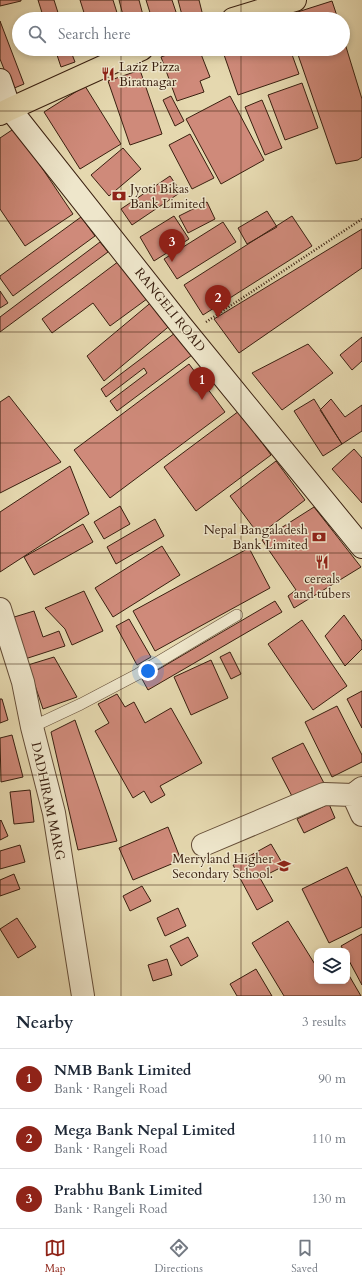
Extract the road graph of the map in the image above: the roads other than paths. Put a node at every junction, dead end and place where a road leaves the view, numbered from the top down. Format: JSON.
{"nodes":[{"id":1,"x":295,"y":0,"type":"edge"},
{"id":2,"x":256,"y":12,"type":"edge"},
{"id":3,"x":127,"y":56,"type":"edge"},
{"id":4,"x":0,"y":80,"type":"edge"},
{"id":5,"x":5,"y":111,"type":"edge"},
{"id":6,"x":362,"y":547,"type":"edge"},
{"id":7,"x":0,"y":609,"type":"edge"},
{"id":8,"x":237,"y":615,"type":"dead end"},
{"id":9,"x":32,"y":727,"type":"junction"},
{"id":10,"x":358,"y":791,"type":"edge"},
{"id":11,"x":362,"y":815,"type":"edge"},
{"id":12,"x":203,"y":846,"type":"dead end"},
{"id":13,"x":83,"y":996,"type":"edge"}],
"edges":[{"from":1,"to":2,"type":"main road"},
{"from":3,"to":5,"type":"main road"},
{"from":4,"to":5,"type":"main road","name":"RANGELI ROAD"},
{"from":5,"to":6,"type":"main road","name":"RANGELI ROAD"},
{"from":7,"to":9,"type":"main road","name":"DADHIRAM MARG"},
{"from":8,"to":9,"type":"lane"},
{"from":9,"to":13,"type":"main road","name":"DADHIRAM MARG"},
{"from":10,"to":11,"type":"main road"},
{"from":10,"to":12,"type":"main road"}]}
